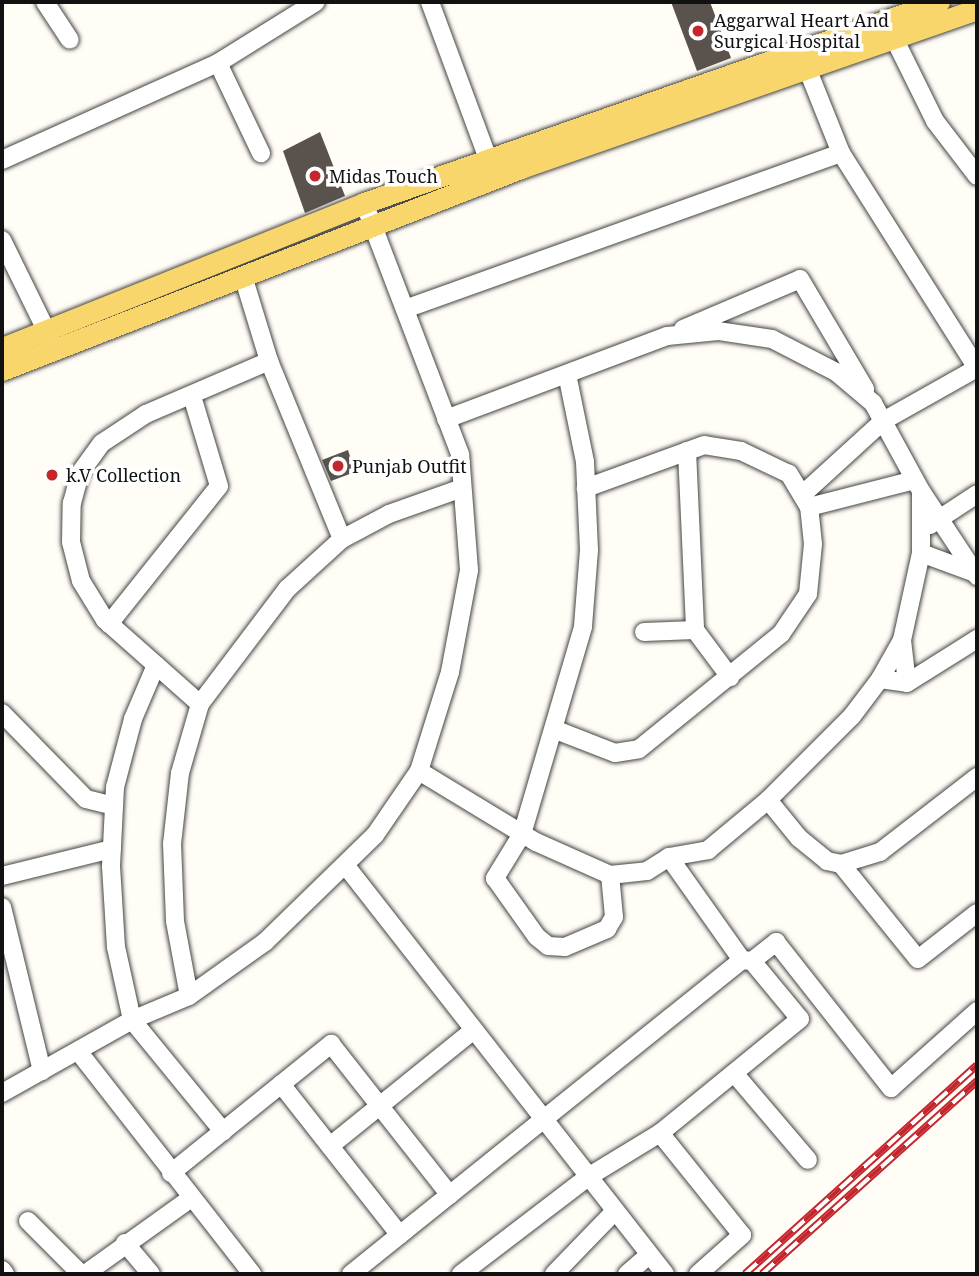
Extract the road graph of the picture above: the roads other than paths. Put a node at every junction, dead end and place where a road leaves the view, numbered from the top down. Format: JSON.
{"nodes":[{"id":1,"x":45,"y":2,"type":"edge"},
{"id":2,"x":316,"y":2,"type":"edge"},
{"id":3,"x":432,"y":2,"type":"edge"},
{"id":4,"x":939,"y":2,"type":"edge"},
{"id":5,"x":977,"y":9,"type":"edge"},
{"id":6,"x":894,"y":38,"type":"junction"},
{"id":7,"x":70,"y":40,"type":"dead end"},
{"id":8,"x":218,"y":63,"type":"junction"},
{"id":9,"x":807,"y":68,"type":"junction"},
{"id":10,"x":261,"y":153,"type":"dead end"},
{"id":11,"x":841,"y":153,"type":"junction"},
{"id":12,"x":2,"y":160,"type":"edge"},
{"id":13,"x":492,"y":169,"type":"junction"},
{"id":14,"x":975,"y":170,"type":"edge"},
{"id":15,"x":364,"y":203,"type":"junction"},
{"id":16,"x":373,"y":225,"type":"junction"},
{"id":17,"x":2,"y":240,"type":"edge"},
{"id":18,"x":243,"y":276,"type":"junction"},
{"id":19,"x":405,"y":309,"type":"junction"},
{"id":20,"x":667,"y":336,"type":"junction"},
{"id":21,"x":51,"y":339,"type":"junction"},
{"id":22,"x":2,"y":348,"type":"edge"},
{"id":23,"x":269,"y":361,"type":"junction"},
{"id":24,"x":977,"y":368,"type":"edge"},
{"id":25,"x":2,"y":370,"type":"edge"},
{"id":26,"x":567,"y":374,"type":"junction"},
{"id":27,"x":192,"y":396,"type":"junction"},
{"id":28,"x":873,"y":403,"type":"junction"},
{"id":29,"x":446,"y":419,"type":"junction"},
{"id":30,"x":883,"y":421,"type":"junction"},
{"id":31,"x":687,"y":452,"type":"junction"},
{"id":32,"x":918,"y":485,"type":"junction"},
{"id":33,"x":462,"y":488,"type":"junction"},
{"id":34,"x":586,"y":488,"type":"junction"},
{"id":35,"x":977,"y":494,"type":"edge"},
{"id":36,"x":805,"y":501,"type":"junction"},
{"id":37,"x":940,"y":519,"type":"junction"},
{"id":38,"x":921,"y":531,"type":"junction"},
{"id":39,"x":342,"y":539,"type":"junction"},
{"id":40,"x":921,"y":553,"type":"junction"},
{"id":41,"x":976,"y":574,"type":"edge"},
{"id":42,"x":109,"y":624,"type":"junction"},
{"id":43,"x":695,"y":630,"type":"junction"},
{"id":44,"x":644,"y":632,"type":"dead end"},
{"id":45,"x":977,"y":639,"type":"edge"},
{"id":46,"x":902,"y":640,"type":"junction"},
{"id":47,"x":156,"y":665,"type":"junction"},
{"id":48,"x":730,"y":677,"type":"junction"},
{"id":49,"x":880,"y":679,"type":"junction"},
{"id":50,"x":906,"y":684,"type":"junction"},
{"id":51,"x":200,"y":704,"type":"junction"},
{"id":52,"x":3,"y":717,"type":"edge"},
{"id":53,"x":556,"y":730,"type":"junction"},
{"id":54,"x":419,"y":771,"type":"junction"},
{"id":55,"x":977,"y":777,"type":"edge"},
{"id":56,"x":768,"y":800,"type":"junction"},
{"id":57,"x":114,"y":806,"type":"junction"},
{"id":58,"x":522,"y":834,"type":"junction"},
{"id":59,"x":112,"y":849,"type":"junction"},
{"id":60,"x":669,"y":857,"type":"junction"},
{"id":61,"x":841,"y":864,"type":"junction"},
{"id":62,"x":346,"y":866,"type":"junction"},
{"id":63,"x":610,"y":875,"type":"junction"},
{"id":64,"x":2,"y":876,"type":"edge"},
{"id":65,"x":2,"y":906,"type":"edge"},
{"id":66,"x":977,"y":913,"type":"edge"},
{"id":67,"x":747,"y":960,"type":"junction"},
{"id":68,"x":189,"y":996,"type":"junction"},
{"id":69,"x":977,"y":1011,"type":"edge"},
{"id":70,"x":132,"y":1020,"type":"junction"},
{"id":71,"x":474,"y":1030,"type":"junction"},
{"id":72,"x":78,"y":1051,"type":"junction"},
{"id":73,"x":41,"y":1071,"type":"junction"},
{"id":74,"x":734,"y":1073,"type":"junction"},
{"id":75,"x":281,"y":1084,"type":"junction"},
{"id":76,"x":2,"y":1093,"type":"edge"},
{"id":77,"x":377,"y":1102,"type":"junction"},
{"id":78,"x":543,"y":1120,"type":"junction"},
{"id":79,"x":223,"y":1131,"type":"junction"},
{"id":80,"x":660,"y":1133,"type":"junction"},
{"id":81,"x":330,"y":1146,"type":"junction"},
{"id":82,"x":808,"y":1160,"type":"dead end"},
{"id":83,"x":171,"y":1172,"type":"junction"},
{"id":84,"x":589,"y":1177,"type":"junction"},
{"id":85,"x":450,"y":1195,"type":"junction"},
{"id":86,"x":191,"y":1198,"type":"junction"},
{"id":87,"x":615,"y":1211,"type":"junction"},
{"id":88,"x":28,"y":1221,"type":"dead end"},
{"id":89,"x":400,"y":1235,"type":"junction"},
{"id":90,"x":125,"y":1243,"type":"junction"},
{"id":91,"x":649,"y":1255,"type":"junction"},
{"id":92,"x":83,"y":1274,"type":"edge"},
{"id":93,"x":151,"y":1274,"type":"edge"},
{"id":94,"x":252,"y":1274,"type":"edge"},
{"id":95,"x":351,"y":1274,"type":"edge"},
{"id":96,"x":461,"y":1274,"type":"edge"},
{"id":97,"x":554,"y":1274,"type":"edge"},
{"id":98,"x":627,"y":1274,"type":"edge"},
{"id":99,"x":665,"y":1274,"type":"edge"},
{"id":100,"x":698,"y":1274,"type":"edge"}],
"edges":[{"from":1,"to":7,"type":"street"},
{"from":2,"to":8,"type":"street"},
{"from":3,"to":13,"type":"street"},
{"from":4,"to":13,"type":"main road"},
{"from":5,"to":6,"type":"main road"},
{"from":6,"to":9,"type":"main road"},
{"from":6,"to":14,"type":"street"},
{"from":8,"to":10,"type":"street"},
{"from":8,"to":12,"type":"street"},
{"from":9,"to":11,"type":"street"},
{"from":9,"to":13,"type":"main road"},
{"from":11,"to":19,"type":"street"},
{"from":11,"to":24,"type":"street"},
{"from":13,"to":15,"type":"main road"},
{"from":13,"to":16,"type":"main road"},
{"from":15,"to":16,"type":"street"},
{"from":15,"to":21,"type":"main road"},
{"from":16,"to":18,"type":"main road"},
{"from":16,"to":19,"type":"street"},
{"from":17,"to":21,"type":"street"},
{"from":18,"to":21,"type":"main road"},
{"from":18,"to":23,"type":"street"},
{"from":19,"to":29,"type":"street"},
{"from":20,"to":26,"type":"street"},
{"from":20,"to":28,"type":"street"},
{"from":20,"to":28,"type":"street"},
{"from":21,"to":22,"type":"main road"},
{"from":21,"to":25,"type":"main road"},
{"from":23,"to":27,"type":"street"},
{"from":23,"to":39,"type":"street"},
{"from":24,"to":30,"type":"street"},
{"from":26,"to":29,"type":"street"},
{"from":26,"to":34,"type":"street"},
{"from":27,"to":42,"type":"street"},
{"from":27,"to":42,"type":"street"},
{"from":28,"to":30,"type":"street"},
{"from":29,"to":33,"type":"street"},
{"from":30,"to":32,"type":"street"},
{"from":30,"to":36,"type":"street"},
{"from":31,"to":34,"type":"street"},
{"from":31,"to":36,"type":"street"},
{"from":31,"to":43,"type":"street"},
{"from":32,"to":36,"type":"street"},
{"from":32,"to":37,"type":"street"},
{"from":32,"to":38,"type":"street"},
{"from":33,"to":39,"type":"street"},
{"from":33,"to":54,"type":"street"},
{"from":34,"to":53,"type":"street"},
{"from":35,"to":37,"type":"street"},
{"from":36,"to":48,"type":"street"},
{"from":37,"to":38,"type":"street"},
{"from":37,"to":41,"type":"street"},
{"from":38,"to":40,"type":"street"},
{"from":39,"to":51,"type":"street"},
{"from":40,"to":41,"type":"street"},
{"from":40,"to":46,"type":"street"},
{"from":42,"to":47,"type":"street"},
{"from":43,"to":44,"type":"street"},
{"from":43,"to":48,"type":"street"},
{"from":45,"to":50,"type":"street"},
{"from":46,"to":49,"type":"street"},
{"from":46,"to":50,"type":"street"},
{"from":47,"to":51,"type":"street"},
{"from":47,"to":57,"type":"street"},
{"from":48,"to":53,"type":"street"},
{"from":49,"to":50,"type":"street"},
{"from":49,"to":56,"type":"street"},
{"from":51,"to":68,"type":"street"},
{"from":52,"to":57,"type":"street"},
{"from":53,"to":58,"type":"street"},
{"from":54,"to":58,"type":"street"},
{"from":54,"to":62,"type":"street"},
{"from":55,"to":61,"type":"street"},
{"from":56,"to":60,"type":"street"},
{"from":56,"to":61,"type":"street"},
{"from":57,"to":59,"type":"street"},
{"from":58,"to":63,"type":"street"},
{"from":58,"to":63,"type":"street"},
{"from":59,"to":64,"type":"street"},
{"from":59,"to":70,"type":"street"},
{"from":60,"to":63,"type":"street"},
{"from":60,"to":67,"type":"street"},
{"from":61,"to":66,"type":"street"},
{"from":62,"to":68,"type":"street"},
{"from":62,"to":71,"type":"street"},
{"from":65,"to":73,"type":"street"},
{"from":67,"to":69,"type":"street"},
{"from":67,"to":74,"type":"street"},
{"from":67,"to":78,"type":"street"},
{"from":68,"to":70,"type":"street"},
{"from":70,"to":72,"type":"street"},
{"from":70,"to":79,"type":"street"},
{"from":71,"to":77,"type":"street"},
{"from":71,"to":78,"type":"street"},
{"from":72,"to":73,"type":"street"},
{"from":72,"to":83,"type":"street"},
{"from":73,"to":76,"type":"street"},
{"from":74,"to":80,"type":"street"},
{"from":74,"to":82,"type":"street"},
{"from":75,"to":77,"type":"street"},
{"from":75,"to":79,"type":"street"},
{"from":75,"to":81,"type":"street"},
{"from":77,"to":81,"type":"street"},
{"from":77,"to":85,"type":"street"},
{"from":78,"to":84,"type":"street"},
{"from":78,"to":85,"type":"street"},
{"from":79,"to":83,"type":"street"},
{"from":80,"to":84,"type":"street"},
{"from":80,"to":100,"type":"street"},
{"from":81,"to":89,"type":"street"},
{"from":83,"to":86,"type":"street"},
{"from":84,"to":87,"type":"street"},
{"from":84,"to":96,"type":"street"},
{"from":85,"to":89,"type":"street"},
{"from":86,"to":90,"type":"street"},
{"from":86,"to":94,"type":"street"},
{"from":87,"to":91,"type":"street"},
{"from":87,"to":97,"type":"street"},
{"from":88,"to":92,"type":"street"},
{"from":89,"to":95,"type":"street"},
{"from":90,"to":92,"type":"street"},
{"from":90,"to":93,"type":"street"},
{"from":91,"to":98,"type":"street"},
{"from":91,"to":99,"type":"street"}]}
